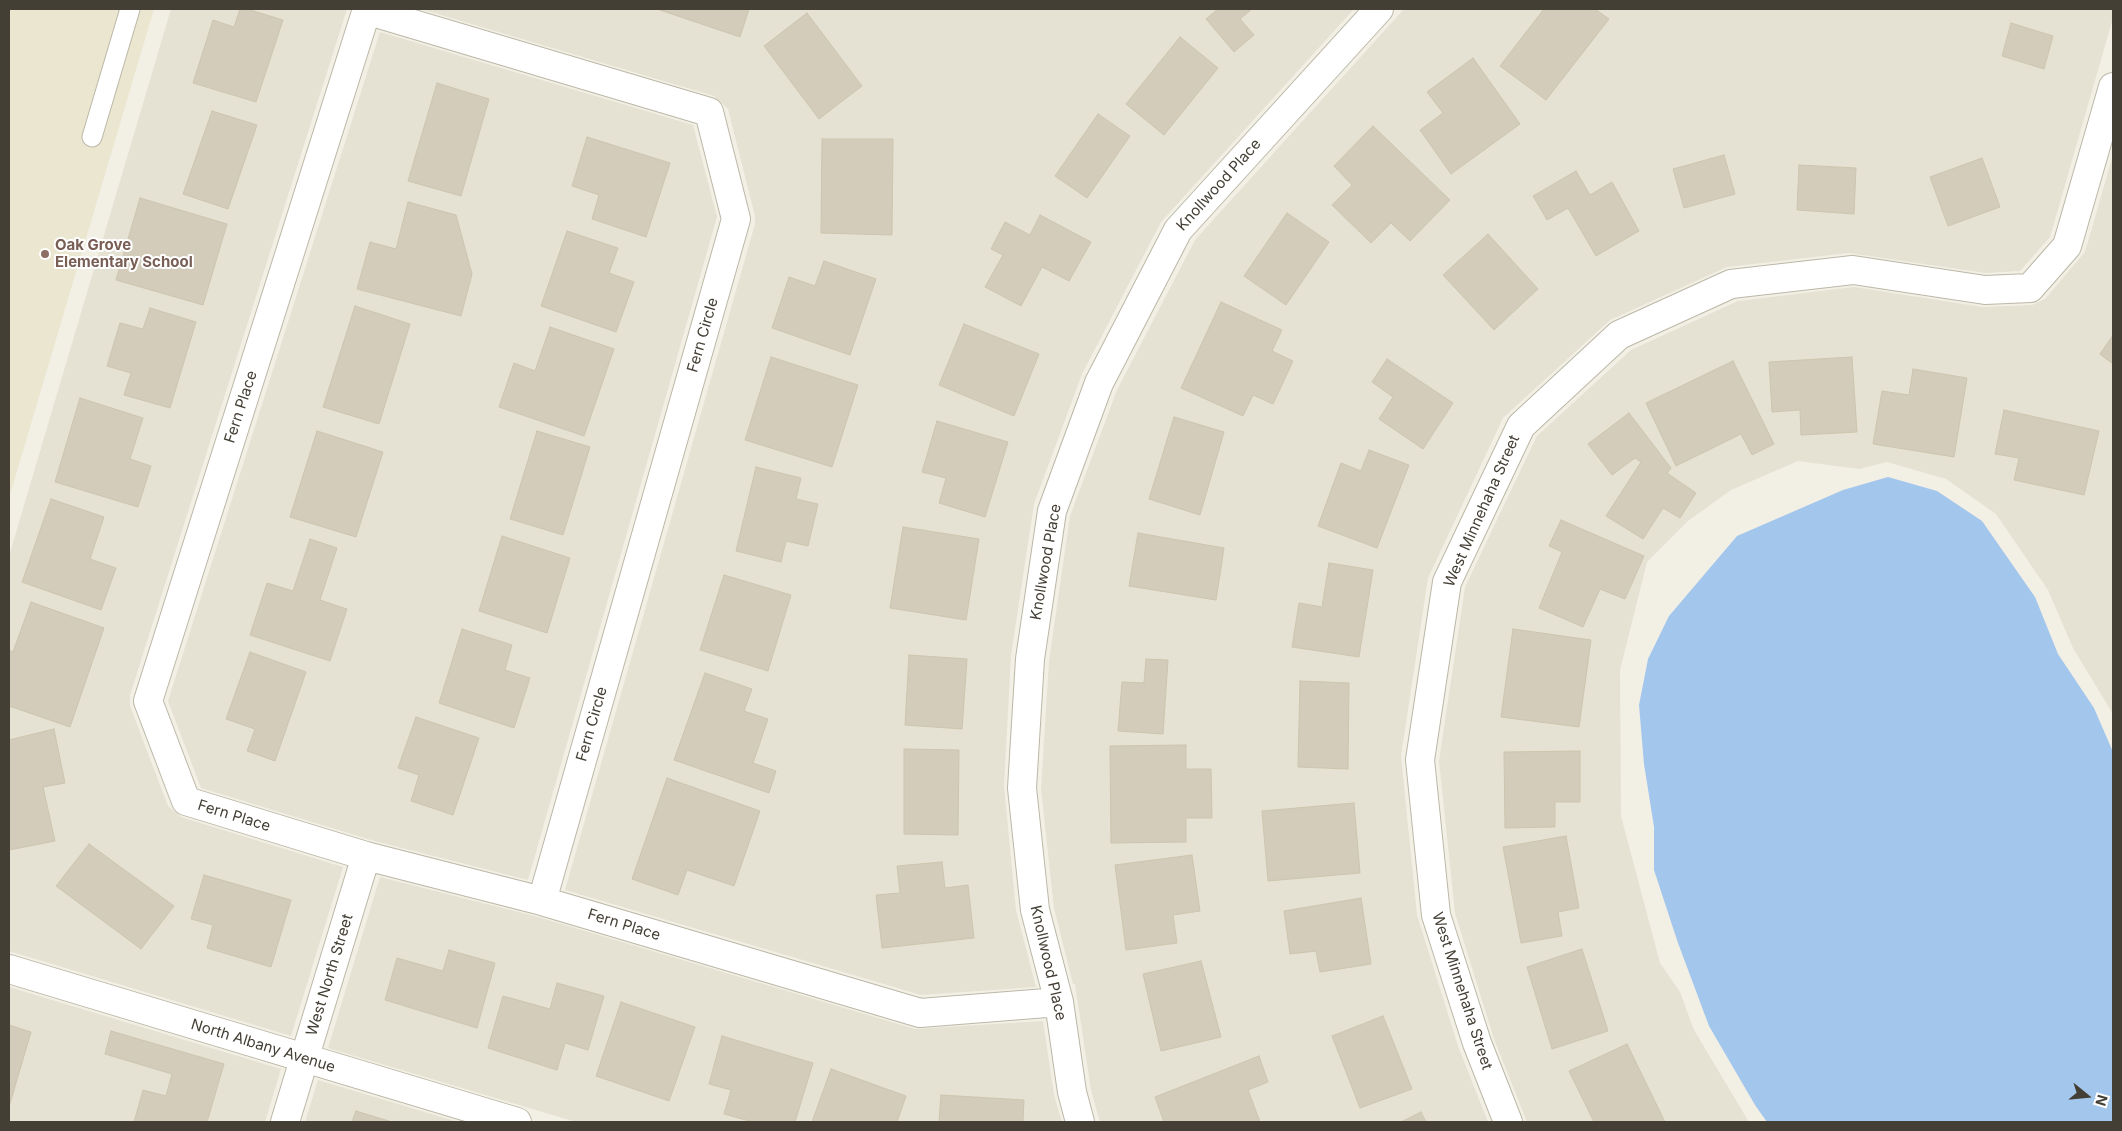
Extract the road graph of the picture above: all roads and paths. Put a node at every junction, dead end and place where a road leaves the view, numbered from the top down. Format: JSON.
{"nodes":[{"id":1,"x":130,"y":9,"type":"edge"},
{"id":2,"x":367,"y":9,"type":"edge"},
{"id":3,"x":1379,"y":9,"type":"edge"},
{"id":4,"x":2113,"y":87,"type":"edge"},
{"id":5,"x":92,"y":138,"type":"dead end"},
{"id":6,"x":366,"y":856,"type":"junction"},
{"id":7,"x":542,"y":901,"type":"junction"},
{"id":8,"x":9,"y":969,"type":"edge"},
{"id":9,"x":1059,"y":1002,"type":"junction"},
{"id":10,"x":304,"y":1058,"type":"junction"},
{"id":11,"x":285,"y":1122,"type":"edge"},
{"id":12,"x":517,"y":1122,"type":"edge"},
{"id":13,"x":1080,"y":1122,"type":"edge"},
{"id":14,"x":1508,"y":1122,"type":"edge"}],
"edges":[{"from":1,"to":5,"type":"lane"},
{"from":2,"to":6,"type":"street","name":"Fern Place"},
{"from":2,"to":7,"type":"street","name":"Fern Circle"},
{"from":3,"to":9,"type":"street","name":"Knollwood Place"},
{"from":4,"to":14,"type":"street","name":"West Minnehaha Street"},
{"from":6,"to":7,"type":"street","name":"Fern Place"},
{"from":6,"to":10,"type":"street","name":"West North Street"},
{"from":7,"to":9,"type":"street","name":"Fern Place"},
{"from":8,"to":10,"type":"street","name":"North Albany Avenue"},
{"from":9,"to":13,"type":"street","name":"Knollwood Place"},
{"from":10,"to":11,"type":"street","name":"West North Street"},
{"from":10,"to":12,"type":"street","name":"North Albany Avenue"}]}
